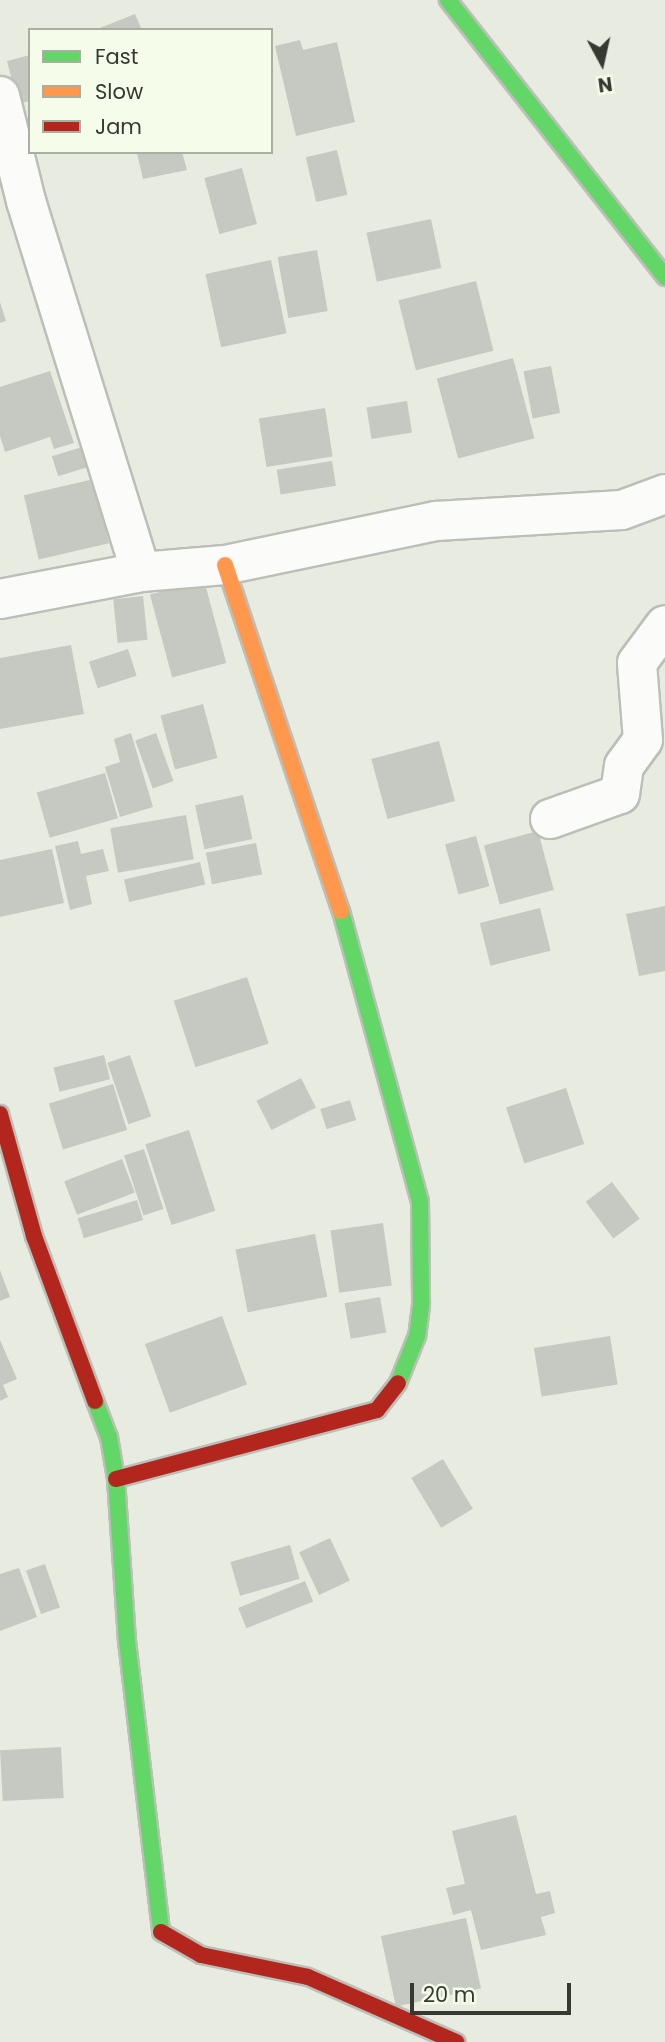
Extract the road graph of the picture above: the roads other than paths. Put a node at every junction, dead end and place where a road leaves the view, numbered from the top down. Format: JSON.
{"nodes":[{"id":1,"x":449,"y":0,"type":"edge"},
{"id":2,"x":0,"y":96,"type":"edge"},
{"id":3,"x":665,"y":277,"type":"edge"},
{"id":4,"x":665,"y":494,"type":"edge"},
{"id":5,"x":225,"y":565,"type":"junction"},
{"id":6,"x":141,"y":572,"type":"junction"},
{"id":7,"x":0,"y":599,"type":"edge"},
{"id":8,"x":665,"y":625,"type":"edge"},
{"id":9,"x":550,"y":819,"type":"dead end"},
{"id":10,"x":0,"y":1114,"type":"edge"},
{"id":11,"x":116,"y":1479,"type":"junction"},
{"id":12,"x":456,"y":2042,"type":"edge"}],
"edges":[{"from":1,"to":3,"type":"street"},
{"from":2,"to":6,"type":"street"},
{"from":4,"to":5,"type":"street"},
{"from":5,"to":6,"type":"street"},
{"from":5,"to":11,"type":"street"},
{"from":6,"to":7,"type":"street"},
{"from":8,"to":9,"type":"street"},
{"from":10,"to":11,"type":"street"},
{"from":11,"to":12,"type":"street"}]}
